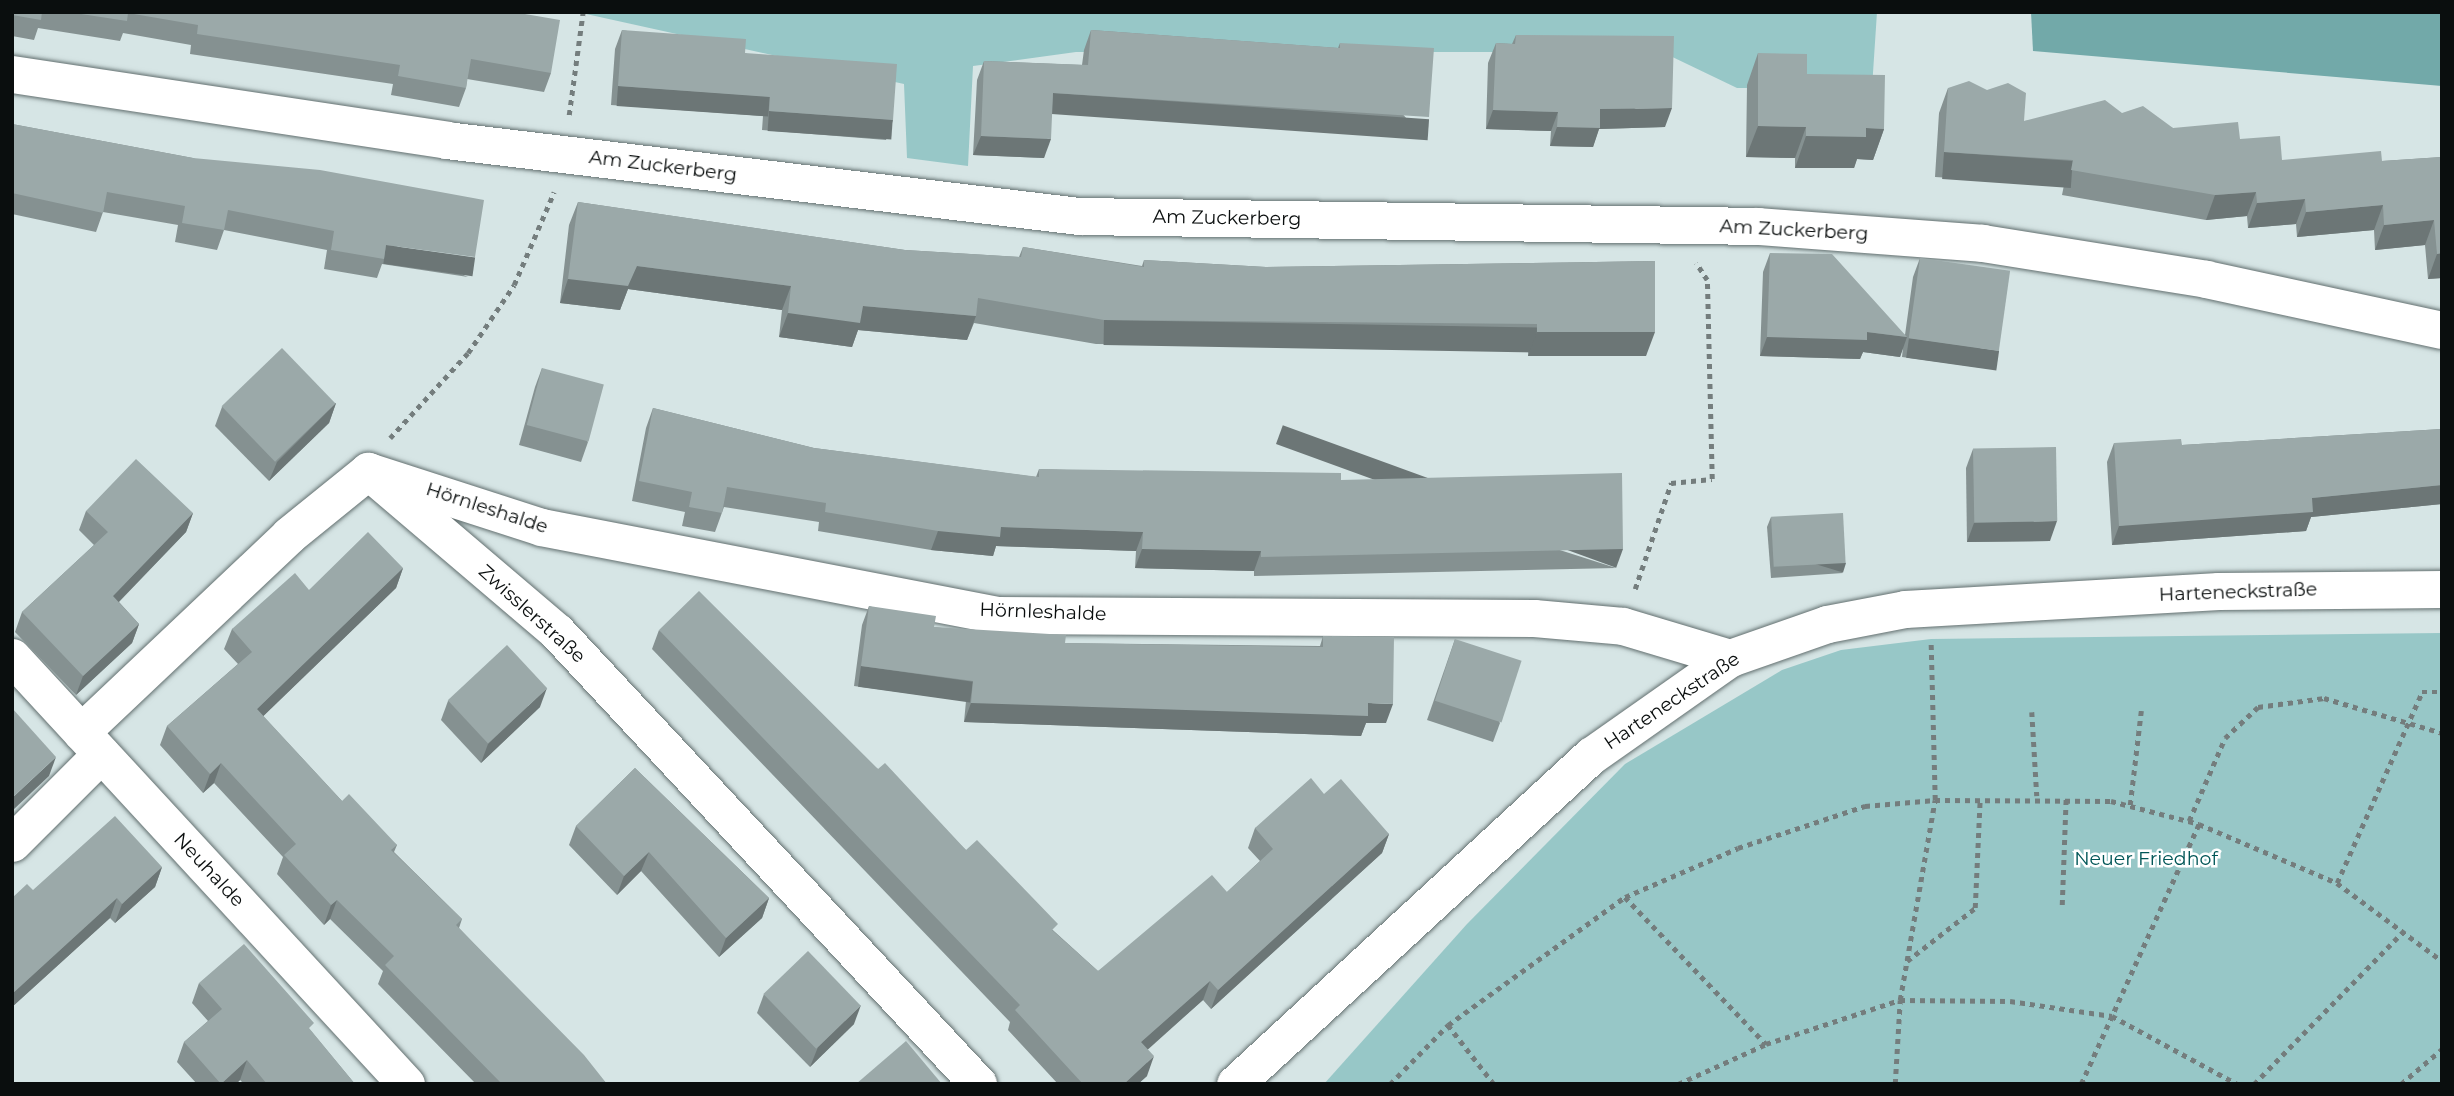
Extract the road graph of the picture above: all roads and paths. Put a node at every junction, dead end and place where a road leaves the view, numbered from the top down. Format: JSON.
{"nodes":[{"id":1,"x":583,"y":12,"type":"edge"},
{"id":2,"x":12,"y":74,"type":"edge"},
{"id":3,"x":564,"y":154,"type":"junction"},
{"id":4,"x":1672,"y":225,"type":"junction"},
{"id":5,"x":2442,"y":330,"type":"edge"},
{"id":6,"x":368,"y":471,"type":"junction"},
{"id":7,"x":2442,"y":589,"type":"edge"},
{"id":8,"x":1623,"y":626,"type":"junction"},
{"id":9,"x":1931,"y":639,"type":"dead end"},
{"id":10,"x":12,"y":657,"type":"edge"},
{"id":11,"x":1730,"y":658,"type":"junction"},
{"id":12,"x":2442,"y":692,"type":"edge"},
{"id":13,"x":2141,"y":711,"type":"dead end"},
{"id":14,"x":2032,"y":712,"type":"dead end"},
{"id":15,"x":2411,"y":719,"type":"junction"},
{"id":16,"x":2442,"y":733,"type":"edge"},
{"id":17,"x":91,"y":743,"type":"junction"},
{"id":18,"x":2036,"y":796,"type":"junction"},
{"id":19,"x":2066,"y":797,"type":"junction"},
{"id":20,"x":1980,"y":798,"type":"junction"},
{"id":21,"x":1935,"y":800,"type":"junction"},
{"id":22,"x":2130,"y":805,"type":"junction"},
{"id":23,"x":2189,"y":821,"type":"junction"},
{"id":24,"x":2199,"y":824,"type":"junction"},
{"id":25,"x":12,"y":843,"type":"edge"},
{"id":26,"x":2337,"y":883,"type":"junction"},
{"id":27,"x":1625,"y":898,"type":"junction"},
{"id":28,"x":2062,"y":905,"type":"dead end"},
{"id":29,"x":2405,"y":930,"type":"junction"},
{"id":30,"x":1907,"y":961,"type":"junction"},
{"id":31,"x":2442,"y":961,"type":"edge"},
{"id":32,"x":1900,"y":1000,"type":"junction"},
{"id":33,"x":2112,"y":1016,"type":"junction"},
{"id":34,"x":1448,"y":1025,"type":"junction"},
{"id":35,"x":1766,"y":1044,"type":"junction"},
{"id":36,"x":2442,"y":1049,"type":"edge"},
{"id":37,"x":405,"y":1084,"type":"edge"},
{"id":38,"x":978,"y":1084,"type":"edge"},
{"id":39,"x":1235,"y":1084,"type":"edge"},
{"id":40,"x":1391,"y":1084,"type":"edge"},
{"id":41,"x":1494,"y":1084,"type":"edge"},
{"id":42,"x":1678,"y":1084,"type":"edge"},
{"id":43,"x":1895,"y":1084,"type":"edge"},
{"id":44,"x":2081,"y":1084,"type":"edge"},
{"id":45,"x":2237,"y":1084,"type":"edge"},
{"id":46,"x":2254,"y":1084,"type":"edge"},
{"id":47,"x":2401,"y":1084,"type":"edge"}],
"edges":[{"from":1,"to":3,"type":"path"},
{"from":2,"to":3,"type":"street","name":"Am Zuckerberg"},
{"from":3,"to":4,"type":"street","name":"Am Zuckerberg"},
{"from":3,"to":6,"type":"path"},
{"from":4,"to":5,"type":"street","name":"Am Zuckerberg"},
{"from":4,"to":8,"type":"path"},
{"from":6,"to":8,"type":"street","name":"Hörnleshalde"},
{"from":6,"to":17,"type":"street"},
{"from":6,"to":38,"type":"street","name":"Zwisslerstraße"},
{"from":7,"to":11,"type":"street","name":"Harteneckstraße"},
{"from":8,"to":11,"type":"street","name":"Hörnleshalde"},
{"from":9,"to":21,"type":"path"},
{"from":10,"to":17,"type":"street","name":"Neuhalde"},
{"from":11,"to":39,"type":"street","name":"Harteneckstraße"},
{"from":12,"to":15,"type":"path"},
{"from":13,"to":22,"type":"path"},
{"from":14,"to":18,"type":"path"},
{"from":15,"to":16,"type":"path"},
{"from":15,"to":23,"type":"path"},
{"from":15,"to":26,"type":"path"},
{"from":17,"to":25,"type":"street"},
{"from":17,"to":37,"type":"street","name":"Neuhalde"},
{"from":18,"to":19,"type":"path"},
{"from":18,"to":20,"type":"path"},
{"from":19,"to":22,"type":"path"},
{"from":19,"to":28,"type":"path"},
{"from":20,"to":21,"type":"path"},
{"from":20,"to":30,"type":"path"},
{"from":21,"to":27,"type":"path"},
{"from":21,"to":30,"type":"path"},
{"from":22,"to":23,"type":"path"},
{"from":23,"to":24,"type":"path"},
{"from":24,"to":26,"type":"path"},
{"from":24,"to":33,"type":"path"},
{"from":26,"to":29,"type":"path"},
{"from":27,"to":34,"type":"path"},
{"from":27,"to":35,"type":"path"},
{"from":29,"to":31,"type":"path"},
{"from":29,"to":46,"type":"path"},
{"from":30,"to":32,"type":"path"},
{"from":32,"to":33,"type":"path"},
{"from":32,"to":35,"type":"path"},
{"from":32,"to":43,"type":"path"},
{"from":33,"to":44,"type":"path"},
{"from":33,"to":45,"type":"path"},
{"from":34,"to":40,"type":"path"},
{"from":34,"to":41,"type":"path"},
{"from":35,"to":42,"type":"path"},
{"from":36,"to":47,"type":"path"}]}
